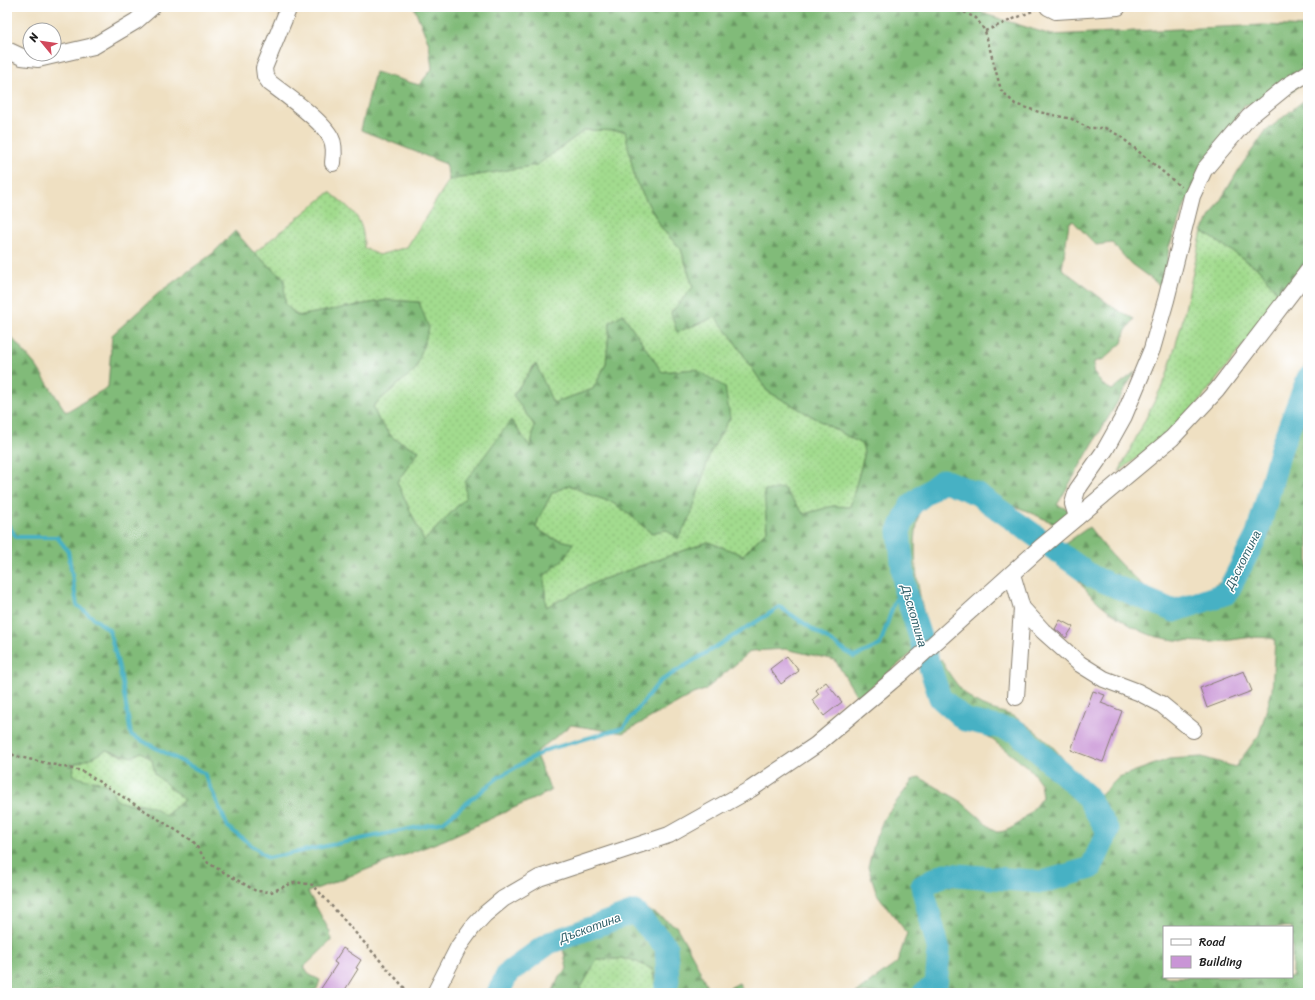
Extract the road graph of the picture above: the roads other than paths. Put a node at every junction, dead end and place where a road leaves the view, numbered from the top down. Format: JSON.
{"nodes":[{"id":1,"x":152,"y":7,"type":"edge"},
{"id":2,"x":289,"y":7,"type":"edge"},
{"id":3,"x":1048,"y":7,"type":"edge"},
{"id":4,"x":1118,"y":7,"type":"edge"},
{"id":5,"x":7,"y":50,"type":"edge"},
{"id":6,"x":1308,"y":73,"type":"edge"},
{"id":7,"x":333,"y":163,"type":"dead end"},
{"id":8,"x":1308,"y":271,"type":"edge"},
{"id":9,"x":1071,"y":522,"type":"junction"},
{"id":10,"x":1012,"y":574,"type":"junction"},
{"id":11,"x":1022,"y":608,"type":"junction"},
{"id":12,"x":1016,"y":697,"type":"dead end"},
{"id":13,"x":1193,"y":730,"type":"dead end"},
{"id":14,"x":434,"y":993,"type":"edge"}],
"edges":[{"from":1,"to":5,"type":"street"},
{"from":2,"to":7,"type":"street"},
{"from":3,"to":4,"type":"street"},
{"from":6,"to":9,"type":"street"},
{"from":8,"to":9,"type":"street"},
{"from":9,"to":10,"type":"street"},
{"from":10,"to":11,"type":"street"},
{"from":10,"to":14,"type":"street"},
{"from":11,"to":12,"type":"street"},
{"from":11,"to":13,"type":"street"}]}
